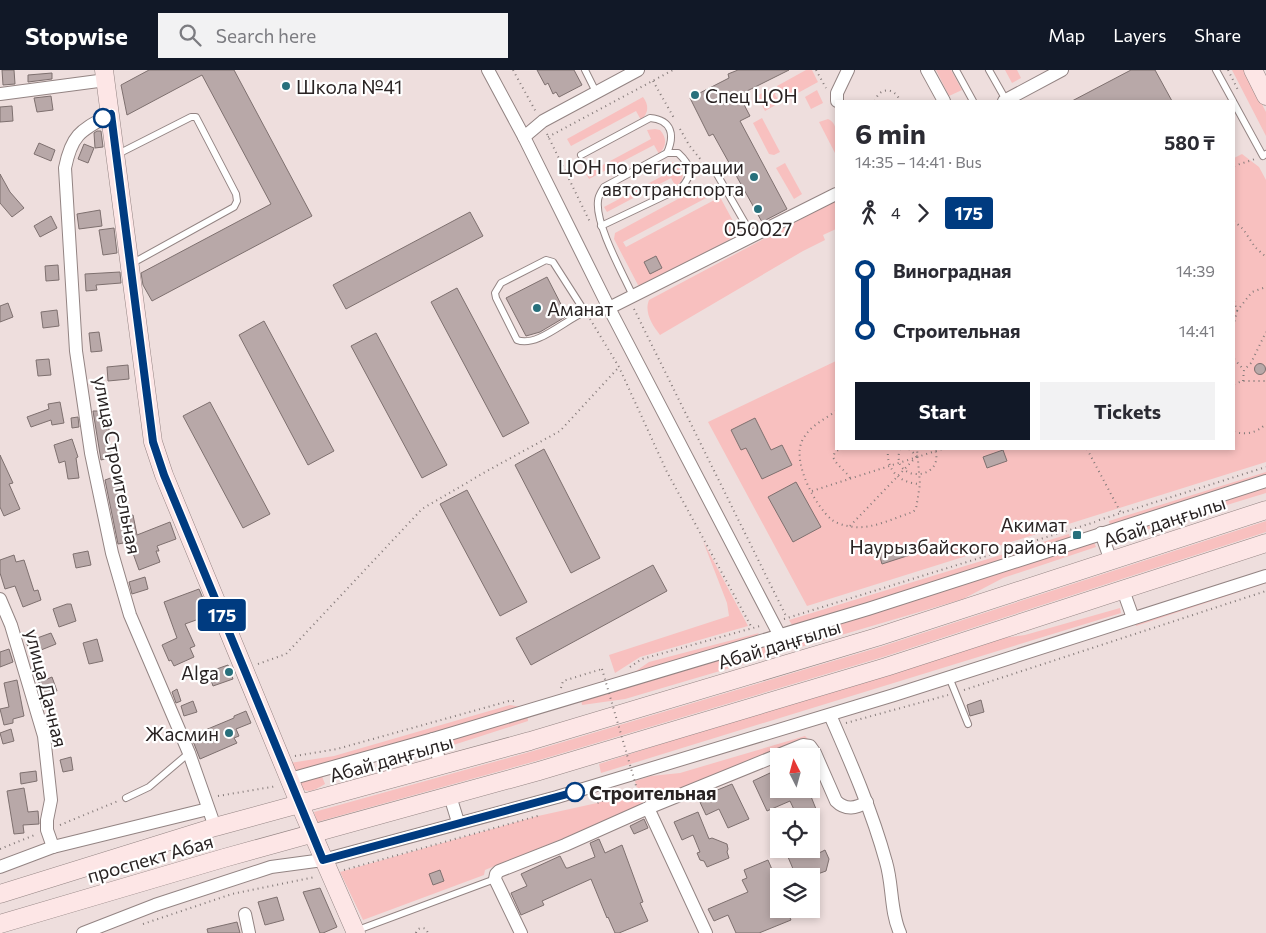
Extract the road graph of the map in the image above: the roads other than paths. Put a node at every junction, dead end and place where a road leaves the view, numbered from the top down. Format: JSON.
{"nodes":[{"id":1,"x":488,"y":70,"type":"edge"},
{"id":2,"x":585,"y":70,"type":"edge"},
{"id":3,"x":638,"y":70,"type":"edge"},
{"id":4,"x":848,"y":70,"type":"edge"},
{"id":5,"x":927,"y":70,"type":"edge"},
{"id":6,"x":956,"y":70,"type":"edge"},
{"id":7,"x":989,"y":70,"type":"edge"},
{"id":8,"x":1062,"y":70,"type":"edge"},
{"id":9,"x":1216,"y":70,"type":"edge"},
{"id":10,"x":1253,"y":70,"type":"edge"},
{"id":11,"x":105,"y":75,"type":"edge"},
{"id":12,"x":596,"y":92,"type":"junction"},
{"id":13,"x":0,"y":94,"type":"edge"},
{"id":14,"x":1266,"y":96,"type":"edge"},
{"id":15,"x":837,"y":100,"type":"edge"},
{"id":16,"x":943,"y":100,"type":"edge"},
{"id":17,"x":972,"y":100,"type":"edge"},
{"id":18,"x":1004,"y":100,"type":"edge"},
{"id":19,"x":1007,"y":100,"type":"edge"},
{"id":20,"x":1232,"y":100,"type":"edge"},
{"id":21,"x":1235,"y":105,"type":"edge"},
{"id":22,"x":111,"y":114,"type":"junction"},
{"id":23,"x":524,"y":137,"type":"junction"},
{"id":24,"x":667,"y":153,"type":"junction"},
{"id":25,"x":116,"y":154,"type":"junction"},
{"id":26,"x":581,"y":155,"type":"dead end"},
{"id":27,"x":1264,"y":155,"type":"edge"},
{"id":28,"x":690,"y":173,"type":"junction"},
{"id":29,"x":835,"y":195,"type":"edge"},
{"id":30,"x":601,"y":226,"type":"junction"},
{"id":31,"x":753,"y":237,"type":"junction"},
{"id":32,"x":130,"y":264,"type":"junction"},
{"id":33,"x":631,"y":297,"type":"junction"},
{"id":34,"x":609,"y":308,"type":"junction"},
{"id":35,"x":585,"y":312,"type":"junction"},
{"id":36,"x":1266,"y":481,"type":"edge"},
{"id":37,"x":1266,"y":510,"type":"edge"},
{"id":38,"x":1101,"y":534,"type":"junction"},
{"id":39,"x":1266,"y":543,"type":"edge"},
{"id":40,"x":1111,"y":560,"type":"junction"},
{"id":41,"x":1266,"y":576,"type":"edge"},
{"id":42,"x":1123,"y":590,"type":"junction"},
{"id":43,"x":0,"y":599,"type":"edge"},
{"id":44,"x":1133,"y":618,"type":"junction"},
{"id":45,"x":780,"y":636,"type":"junction"},
{"id":46,"x":949,"y":678,"type":"junction"},
{"id":47,"x":830,"y":715,"type":"junction"},
{"id":48,"x":968,"y":724,"type":"dead end"},
{"id":49,"x":433,"y":738,"type":"junction"},
{"id":50,"x":189,"y":754,"type":"junction"},
{"id":51,"x":441,"y":766,"type":"junction"},
{"id":52,"x":290,"y":779,"type":"junction"},
{"id":53,"x":450,"y":796,"type":"junction"},
{"id":54,"x":126,"y":798,"type":"road end"},
{"id":55,"x":867,"y":802,"type":"junction"},
{"id":56,"x":300,"y":805,"type":"junction"},
{"id":57,"x":208,"y":808,"type":"junction"},
{"id":58,"x":648,"y":808,"type":"junction"},
{"id":59,"x":458,"y":822,"type":"junction"},
{"id":60,"x":215,"y":827,"type":"junction"},
{"id":61,"x":312,"y":834,"type":"junction"},
{"id":62,"x":53,"y":847,"type":"junction"},
{"id":63,"x":323,"y":860,"type":"junction"},
{"id":64,"x":0,"y":867,"type":"edge"},
{"id":65,"x":494,"y":878,"type":"junction"},
{"id":66,"x":0,"y":894,"type":"edge"},
{"id":67,"x":245,"y":914,"type":"dead end"},
{"id":68,"x":0,"y":924,"type":"edge"},
{"id":69,"x":898,"y":928,"type":"edge"},
{"id":70,"x":355,"y":932,"type":"edge"},
{"id":71,"x":83,"y":933,"type":"edge"},
{"id":72,"x":249,"y":933,"type":"edge"},
{"id":73,"x":521,"y":933,"type":"edge"},
{"id":74,"x":706,"y":933,"type":"edge"}],
"edges":[{"from":1,"to":23,"type":"street"},
{"from":2,"to":12,"type":"lane"},
{"from":3,"to":12,"type":"street"},
{"from":4,"to":15,"type":"street"},
{"from":5,"to":16,"type":"street"},
{"from":6,"to":17,"type":"lane"},
{"from":7,"to":18,"type":"lane"},
{"from":8,"to":19,"type":"street"},
{"from":9,"to":20,"type":"lane"},
{"from":10,"to":14,"type":"main road"},
{"from":11,"to":13,"type":"street"},
{"from":11,"to":22,"type":"main road","name":"улица Строительная"},
{"from":12,"to":23,"type":"street"},
{"from":21,"to":27,"type":"lane"},
{"from":22,"to":25,"type":"main road","name":"улица Строительная"},
{"from":22,"to":50,"type":"street","name":"улица Строительная"},
{"from":23,"to":34,"type":"street"},
{"from":24,"to":26,"type":"lane"},
{"from":24,"to":28,"type":"lane"},
{"from":24,"to":30,"type":"lane"},
{"from":25,"to":32,"type":"main road","name":"улица Строительная"},
{"from":25,"to":32,"type":"lane"},
{"from":28,"to":30,"type":"lane"},
{"from":28,"to":31,"type":"lane"},
{"from":29,"to":31,"type":"street"},
{"from":30,"to":33,"type":"lane"},
{"from":31,"to":33,"type":"street"},
{"from":32,"to":52,"type":"main road","name":"улица Строительная"},
{"from":33,"to":34,"type":"street"},
{"from":34,"to":35,"type":"lane"},
{"from":34,"to":45,"type":"street"},
{"from":35,"to":35,"type":"lane"},
{"from":36,"to":38,"type":"street"},
{"from":37,"to":40,"type":"main road","name":"Абай даңғылы"},
{"from":38,"to":40,"type":"street"},
{"from":38,"to":45,"type":"street"},
{"from":39,"to":42,"type":"main road","name":"проспект Абая"},
{"from":40,"to":51,"type":"main road","name":"Абай даңғылы"},
{"from":41,"to":44,"type":"street"},
{"from":42,"to":44,"type":"street"},
{"from":42,"to":53,"type":"main road","name":"проспект Абая"},
{"from":43,"to":62,"type":"street","name":"улица Дачная"},
{"from":44,"to":46,"type":"street"},
{"from":45,"to":49,"type":"street"},
{"from":46,"to":47,"type":"street"},
{"from":46,"to":48,"type":"lane"},
{"from":47,"to":55,"type":"street"},
{"from":47,"to":59,"type":"street"},
{"from":49,"to":51,"type":"street"},
{"from":49,"to":52,"type":"street"},
{"from":50,"to":54,"type":"lane"},
{"from":50,"to":57,"type":"street","name":"улица Строительная"},
{"from":51,"to":56,"type":"main road","name":"Абай даңғылы"},
{"from":52,"to":56,"type":"main road","name":"улица Строительная"},
{"from":53,"to":59,"type":"street"},
{"from":53,"to":61,"type":"main road","name":"проспект Абая"},
{"from":55,"to":58,"type":"street"},
{"from":55,"to":69,"type":"street"},
{"from":56,"to":60,"type":"main road","name":"проспект Абая"},
{"from":56,"to":61,"type":"main road","name":"улица Строительная"},
{"from":57,"to":60,"type":"street","name":"улица Строительная"},
{"from":57,"to":62,"type":"street"},
{"from":58,"to":65,"type":"street"},
{"from":58,"to":74,"type":"street"},
{"from":59,"to":63,"type":"street"},
{"from":60,"to":66,"type":"main road","name":"проспект Абая"},
{"from":61,"to":63,"type":"main road","name":"улица Строительная"},
{"from":61,"to":68,"type":"main road","name":"проспект Абая"},
{"from":62,"to":64,"type":"street"},
{"from":63,"to":70,"type":"main road","name":"улица Строительная"},
{"from":63,"to":71,"type":"street"},
{"from":65,"to":70,"type":"lane"},
{"from":65,"to":73,"type":"street"},
{"from":67,"to":72,"type":"street"}]}
